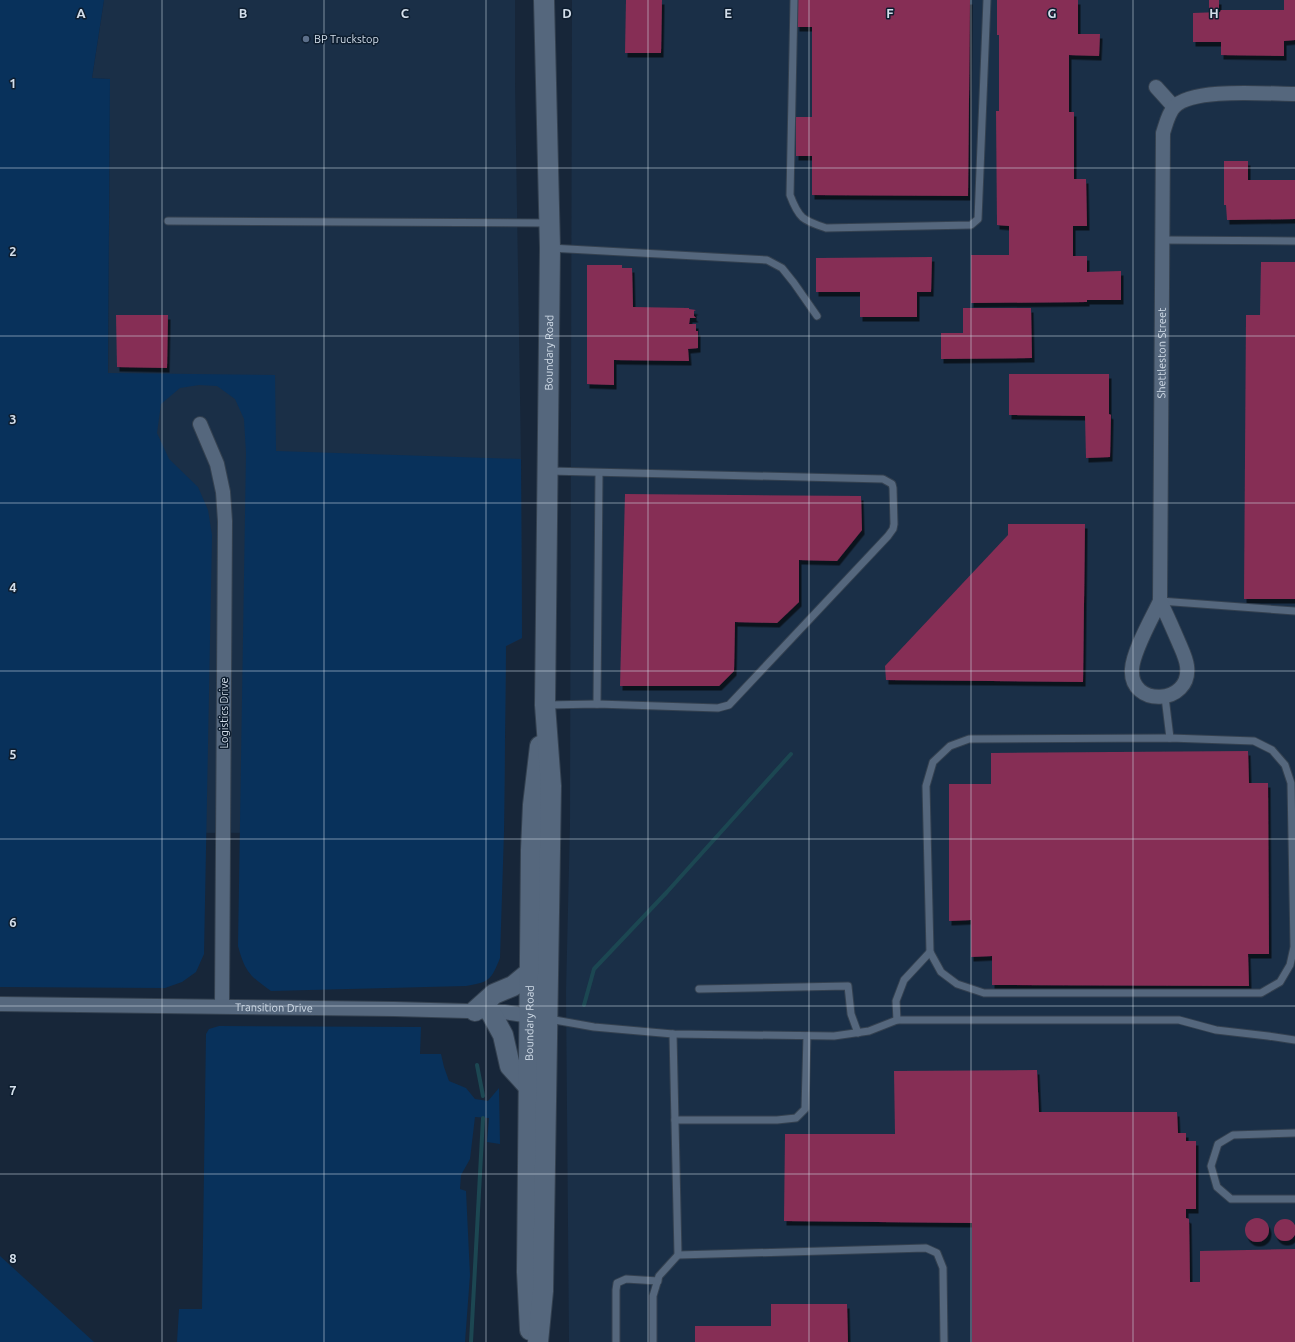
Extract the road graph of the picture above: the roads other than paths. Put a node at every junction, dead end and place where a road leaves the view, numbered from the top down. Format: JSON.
{"nodes":[{"id":1,"x":544,"y":0,"type":"edge"},
{"id":2,"x":794,"y":0,"type":"edge"},
{"id":3,"x":987,"y":0,"type":"edge"},
{"id":4,"x":1156,"y":87,"type":"dead end"},
{"id":5,"x":1295,"y":94,"type":"edge"},
{"id":6,"x":1174,"y":107,"type":"junction"},
{"id":7,"x":168,"y":221,"type":"dead end"},
{"id":8,"x":549,"y":223,"type":"junction"},
{"id":9,"x":1162,"y":240,"type":"junction"},
{"id":10,"x":1295,"y":241,"type":"edge"},
{"id":11,"x":550,"y":248,"type":"junction"},
{"id":12,"x":817,"y":316,"type":"dead end"},
{"id":13,"x":200,"y":424,"type":"dead end"},
{"id":14,"x":547,"y":472,"type":"junction"},
{"id":15,"x":599,"y":473,"type":"junction"},
{"id":16,"x":1160,"y":601,"type":"junction"},
{"id":17,"x":1295,"y":611,"type":"edge"},
{"id":18,"x":1165,"y":697,"type":"junction"},
{"id":19,"x":597,"y":704,"type":"junction"},
{"id":20,"x":545,"y":705,"type":"junction"},
{"id":21,"x":1170,"y":738,"type":"junction"},
{"id":22,"x":1294,"y":896,"type":"edge"},
{"id":23,"x":930,"y":952,"type":"junction"},
{"id":24,"x":530,"y":972,"type":"junction"},
{"id":25,"x":699,"y":989,"type":"dead end"},
{"id":26,"x":0,"y":1004,"type":"edge"},
{"id":27,"x":222,"y":1006,"type":"junction"},
{"id":28,"x":482,"y":1011,"type":"junction"},
{"id":29,"x":539,"y":1017,"type":"junction"},
{"id":30,"x":896,"y":1020,"type":"junction"},
{"id":31,"x":858,"y":1033,"type":"junction"},
{"id":32,"x":673,"y":1034,"type":"junction"},
{"id":33,"x":807,"y":1036,"type":"junction"},
{"id":34,"x":1295,"y":1040,"type":"edge"},
{"id":35,"x":529,"y":1087,"type":"junction"},
{"id":36,"x":675,"y":1120,"type":"junction"},
{"id":37,"x":1295,"y":1133,"type":"edge"},
{"id":38,"x":1295,"y":1199,"type":"edge"},
{"id":39,"x":678,"y":1255,"type":"junction"},
{"id":40,"x":658,"y":1280,"type":"junction"},
{"id":41,"x":531,"y":1342,"type":"edge"},
{"id":42,"x":538,"y":1342,"type":"edge"},
{"id":43,"x":616,"y":1342,"type":"edge"},
{"id":44,"x":653,"y":1342,"type":"edge"},
{"id":45,"x":944,"y":1342,"type":"edge"}],
"edges":[{"from":1,"to":8,"type":"main road","name":"Boundary Road"},
{"from":2,"to":3,"type":"lane"},
{"from":4,"to":6,"type":"street"},
{"from":5,"to":6,"type":"street"},
{"from":6,"to":9,"type":"street","name":"Shettleston Street"},
{"from":7,"to":8,"type":"lane"},
{"from":8,"to":11,"type":"main road","name":"Boundary Road"},
{"from":9,"to":10,"type":"lane"},
{"from":9,"to":16,"type":"street","name":"Shettleston Street"},
{"from":11,"to":12,"type":"lane"},
{"from":11,"to":14,"type":"main road","name":"Boundary Road"},
{"from":13,"to":27,"type":"street","name":"Logistics Drive"},
{"from":14,"to":15,"type":"lane"},
{"from":14,"to":20,"type":"main road","name":"Boundary Road"},
{"from":15,"to":19,"type":"lane"},
{"from":15,"to":19,"type":"lane"},
{"from":16,"to":17,"type":"lane"},
{"from":16,"to":18,"type":"street","name":"Shettleston Street"},
{"from":16,"to":18,"type":"street","name":"Shettleston Street"},
{"from":18,"to":21,"type":"lane"},
{"from":19,"to":20,"type":"lane"},
{"from":20,"to":24,"type":"main road","name":"Boundary Road"},
{"from":20,"to":29,"type":"main road","name":"Boundary Road"},
{"from":21,"to":22,"type":"lane"},
{"from":21,"to":23,"type":"lane"},
{"from":22,"to":23,"type":"lane"},
{"from":23,"to":30,"type":"lane"},
{"from":24,"to":28,"type":"main road"},
{"from":24,"to":29,"type":"main road","name":"Boundary Road"},
{"from":25,"to":31,"type":"lane"},
{"from":26,"to":27,"type":"street","name":"Transition Drive"},
{"from":27,"to":28,"type":"street","name":"Transition Drive"},
{"from":28,"to":29,"type":"street","name":"Transition Drive"},
{"from":28,"to":35,"type":"main road"},
{"from":29,"to":32,"type":"lane"},
{"from":29,"to":35,"type":"main road","name":"Boundary Road"},
{"from":29,"to":42,"type":"main road","name":"Boundary Road"},
{"from":30,"to":31,"type":"lane"},
{"from":30,"to":34,"type":"lane"},
{"from":31,"to":33,"type":"lane"},
{"from":32,"to":33,"type":"lane"},
{"from":32,"to":36,"type":"lane"},
{"from":33,"to":36,"type":"lane"},
{"from":35,"to":41,"type":"main road","name":"Boundary Road"},
{"from":36,"to":39,"type":"lane"},
{"from":37,"to":38,"type":"lane"},
{"from":39,"to":40,"type":"lane"},
{"from":39,"to":45,"type":"lane"},
{"from":40,"to":43,"type":"lane"},
{"from":40,"to":44,"type":"lane"}]}
